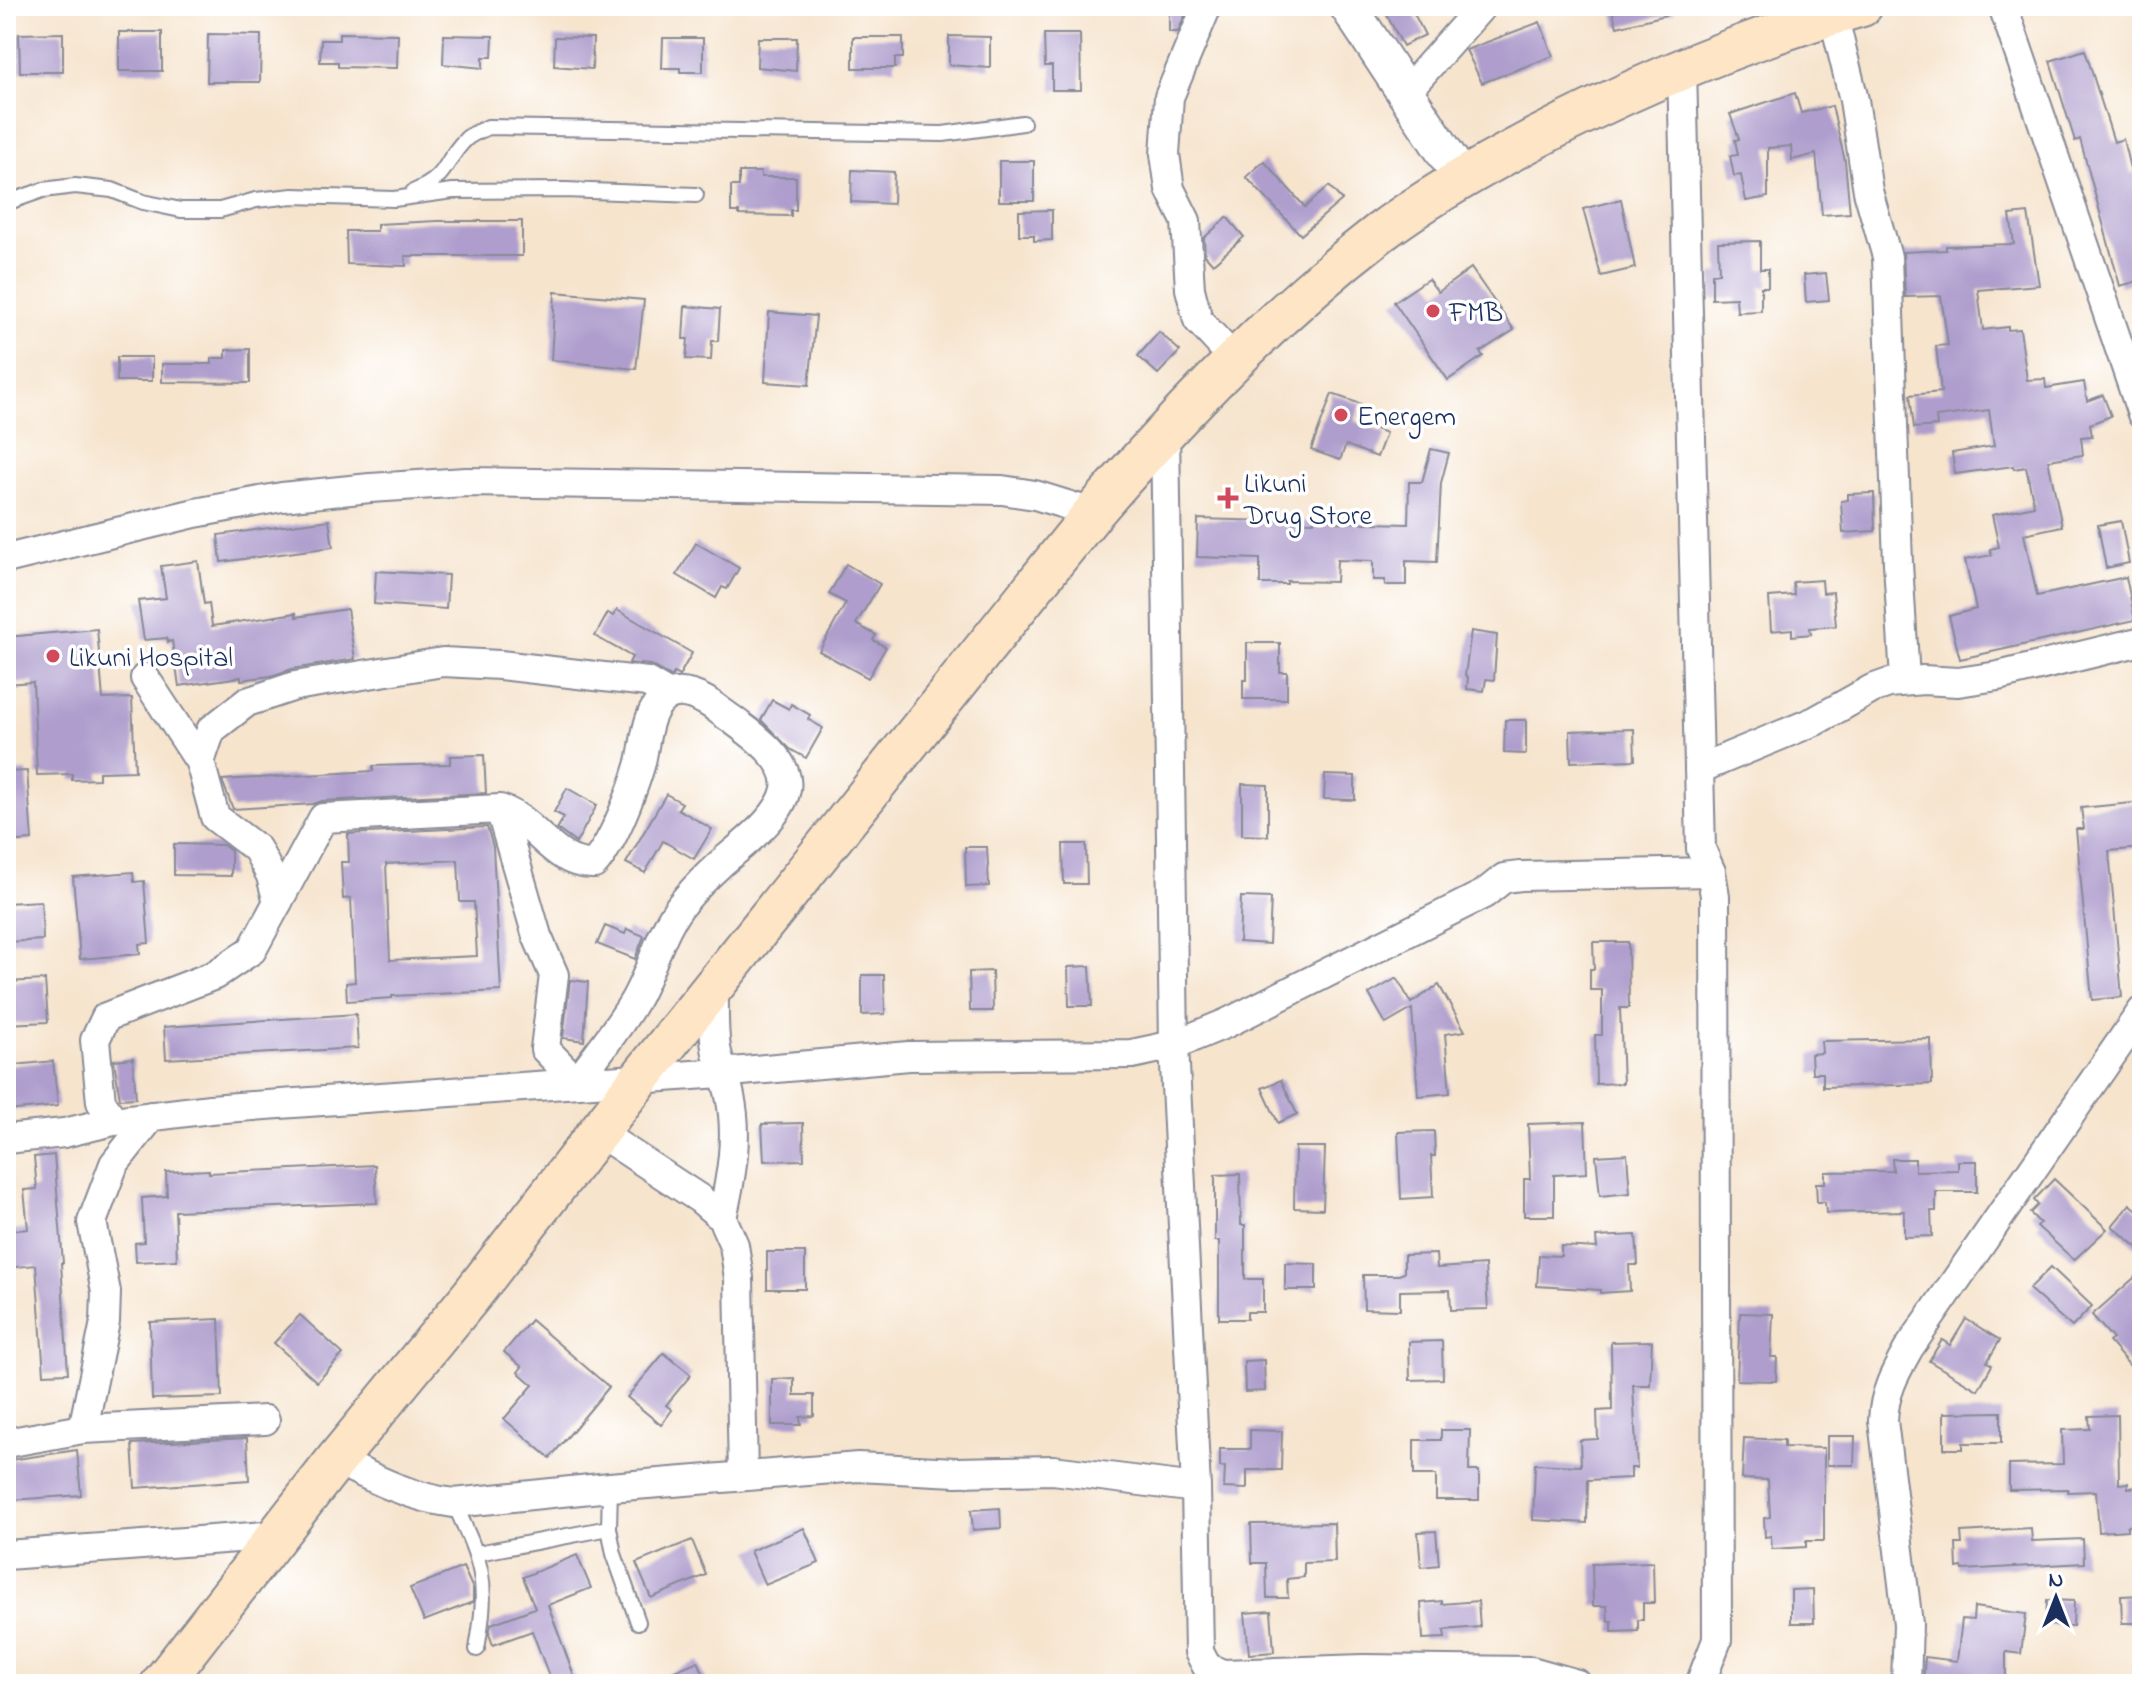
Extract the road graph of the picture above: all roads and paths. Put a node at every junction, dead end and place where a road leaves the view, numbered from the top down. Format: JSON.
{"nodes":[{"id":1,"x":1207,"y":6,"type":"edge"},
{"id":2,"x":1348,"y":6,"type":"edge"},
{"id":3,"x":1482,"y":6,"type":"edge"},
{"id":4,"x":2003,"y":6,"type":"edge"},
{"id":5,"x":1848,"y":10,"type":"edge"},
{"id":6,"x":1682,"y":68,"type":"junction"},
{"id":7,"x":1404,"y":94,"type":"junction"},
{"id":8,"x":1023,"y":123,"type":"dead end"},
{"id":9,"x":1461,"y":177,"type":"junction"},
{"id":10,"x":696,"y":195,"type":"dead end"},
{"id":11,"x":394,"y":199,"type":"junction"},
{"id":12,"x":6,"y":203,"type":"edge"},
{"id":13,"x":1235,"y":360,"type":"junction"},
{"id":14,"x":2142,"y":414,"type":"edge"},
{"id":15,"x":1165,"y":429,"type":"junction"},
{"id":16,"x":1093,"y":513,"type":"junction"},
{"id":17,"x":6,"y":559,"type":"edge"},
{"id":18,"x":2142,"y":641,"type":"edge"},
{"id":19,"x":145,"y":678,"type":"dead end"},
{"id":20,"x":1905,"y":680,"type":"junction"},
{"id":21,"x":669,"y":695,"type":"junction"},
{"id":22,"x":200,"y":762,"type":"junction"},
{"id":23,"x":1699,"y":769,"type":"junction"},
{"id":24,"x":500,"y":809,"type":"junction"},
{"id":25,"x":1711,"y":872,"type":"junction"},
{"id":26,"x":278,"y":902,"type":"junction"},
{"id":27,"x":714,"y":987,"type":"junction"},
{"id":28,"x":2142,"y":1011,"type":"edge"},
{"id":29,"x":1174,"y":1045,"type":"junction"},
{"id":30,"x":721,"y":1073,"type":"junction"},
{"id":31,"x":640,"y":1078,"type":"junction"},
{"id":32,"x":577,"y":1082,"type":"junction"},
{"id":33,"x":152,"y":1116,"type":"junction"},
{"id":34,"x":114,"y":1121,"type":"junction"},
{"id":35,"x":598,"y":1132,"type":"junction"},
{"id":36,"x":6,"y":1139,"type":"edge"},
{"id":37,"x":722,"y":1218,"type":"junction"},
{"id":38,"x":265,"y":1420,"type":"dead end"},
{"id":39,"x":83,"y":1429,"type":"junction"},
{"id":40,"x":6,"y":1443,"type":"edge"},
{"id":41,"x":336,"y":1460,"type":"junction"},
{"id":42,"x":743,"y":1476,"type":"junction"},
{"id":43,"x":610,"y":1487,"type":"junction"},
{"id":44,"x":1196,"y":1488,"type":"junction"},
{"id":45,"x":454,"y":1503,"type":"junction"},
{"id":46,"x":609,"y":1528,"type":"junction"},
{"id":47,"x":278,"y":1535,"type":"junction"},
{"id":48,"x":478,"y":1553,"type":"junction"},
{"id":49,"x":6,"y":1555,"type":"edge"},
{"id":50,"x":638,"y":1622,"type":"dead end"},
{"id":51,"x":477,"y":1649,"type":"dead end"},
{"id":52,"x":1199,"y":1652,"type":"junction"},
{"id":53,"x":161,"y":1684,"type":"edge"},
{"id":54,"x":1200,"y":1684,"type":"edge"},
{"id":55,"x":1577,"y":1684,"type":"edge"},
{"id":56,"x":1700,"y":1684,"type":"edge"},
{"id":57,"x":1906,"y":1684,"type":"edge"}],
"edges":[{"from":1,"to":13,"type":"street"},
{"from":2,"to":7,"type":"street"},
{"from":3,"to":7,"type":"street"},
{"from":4,"to":14,"type":"street"},
{"from":5,"to":6,"type":"main road"},
{"from":5,"to":20,"type":"street"},
{"from":6,"to":9,"type":"main road"},
{"from":6,"to":23,"type":"street"},
{"from":7,"to":9,"type":"street"},
{"from":8,"to":11,"type":"lane"},
{"from":9,"to":13,"type":"main road"},
{"from":10,"to":11,"type":"lane"},
{"from":11,"to":12,"type":"lane"},
{"from":13,"to":15,"type":"main road"},
{"from":15,"to":16,"type":"main road"},
{"from":15,"to":29,"type":"street"},
{"from":16,"to":17,"type":"street"},
{"from":16,"to":27,"type":"main road"},
{"from":18,"to":20,"type":"street"},
{"from":19,"to":22,"type":"street"},
{"from":20,"to":23,"type":"street"},
{"from":21,"to":22,"type":"street"},
{"from":21,"to":24,"type":"street"},
{"from":21,"to":32,"type":"street"},
{"from":22,"to":26,"type":"street"},
{"from":23,"to":25,"type":"street"},
{"from":24,"to":26,"type":"street"},
{"from":24,"to":32,"type":"street"},
{"from":25,"to":29,"type":"street"},
{"from":25,"to":56,"type":"street"},
{"from":26,"to":34,"type":"street"},
{"from":27,"to":30,"type":"street"},
{"from":27,"to":31,"type":"main road"},
{"from":28,"to":57,"type":"street"},
{"from":29,"to":30,"type":"street"},
{"from":29,"to":44,"type":"street"},
{"from":30,"to":31,"type":"street"},
{"from":30,"to":37,"type":"street"},
{"from":31,"to":32,"type":"street"},
{"from":31,"to":35,"type":"main road"},
{"from":32,"to":33,"type":"street"},
{"from":33,"to":34,"type":"street"},
{"from":33,"to":39,"type":"street"},
{"from":34,"to":36,"type":"street"},
{"from":35,"to":37,"type":"street"},
{"from":35,"to":41,"type":"main road"},
{"from":37,"to":42,"type":"street"},
{"from":38,"to":39,"type":"street"},
{"from":39,"to":40,"type":"street"},
{"from":41,"to":45,"type":"street"},
{"from":41,"to":47,"type":"main road"},
{"from":42,"to":43,"type":"street"},
{"from":42,"to":44,"type":"street"},
{"from":43,"to":45,"type":"street"},
{"from":43,"to":46,"type":"lane"},
{"from":44,"to":52,"type":"street"},
{"from":45,"to":48,"type":"lane"},
{"from":46,"to":48,"type":"lane"},
{"from":46,"to":50,"type":"lane"},
{"from":47,"to":49,"type":"street"},
{"from":47,"to":53,"type":"main road"},
{"from":48,"to":51,"type":"lane"},
{"from":52,"to":54,"type":"street"},
{"from":52,"to":55,"type":"street"}]}
